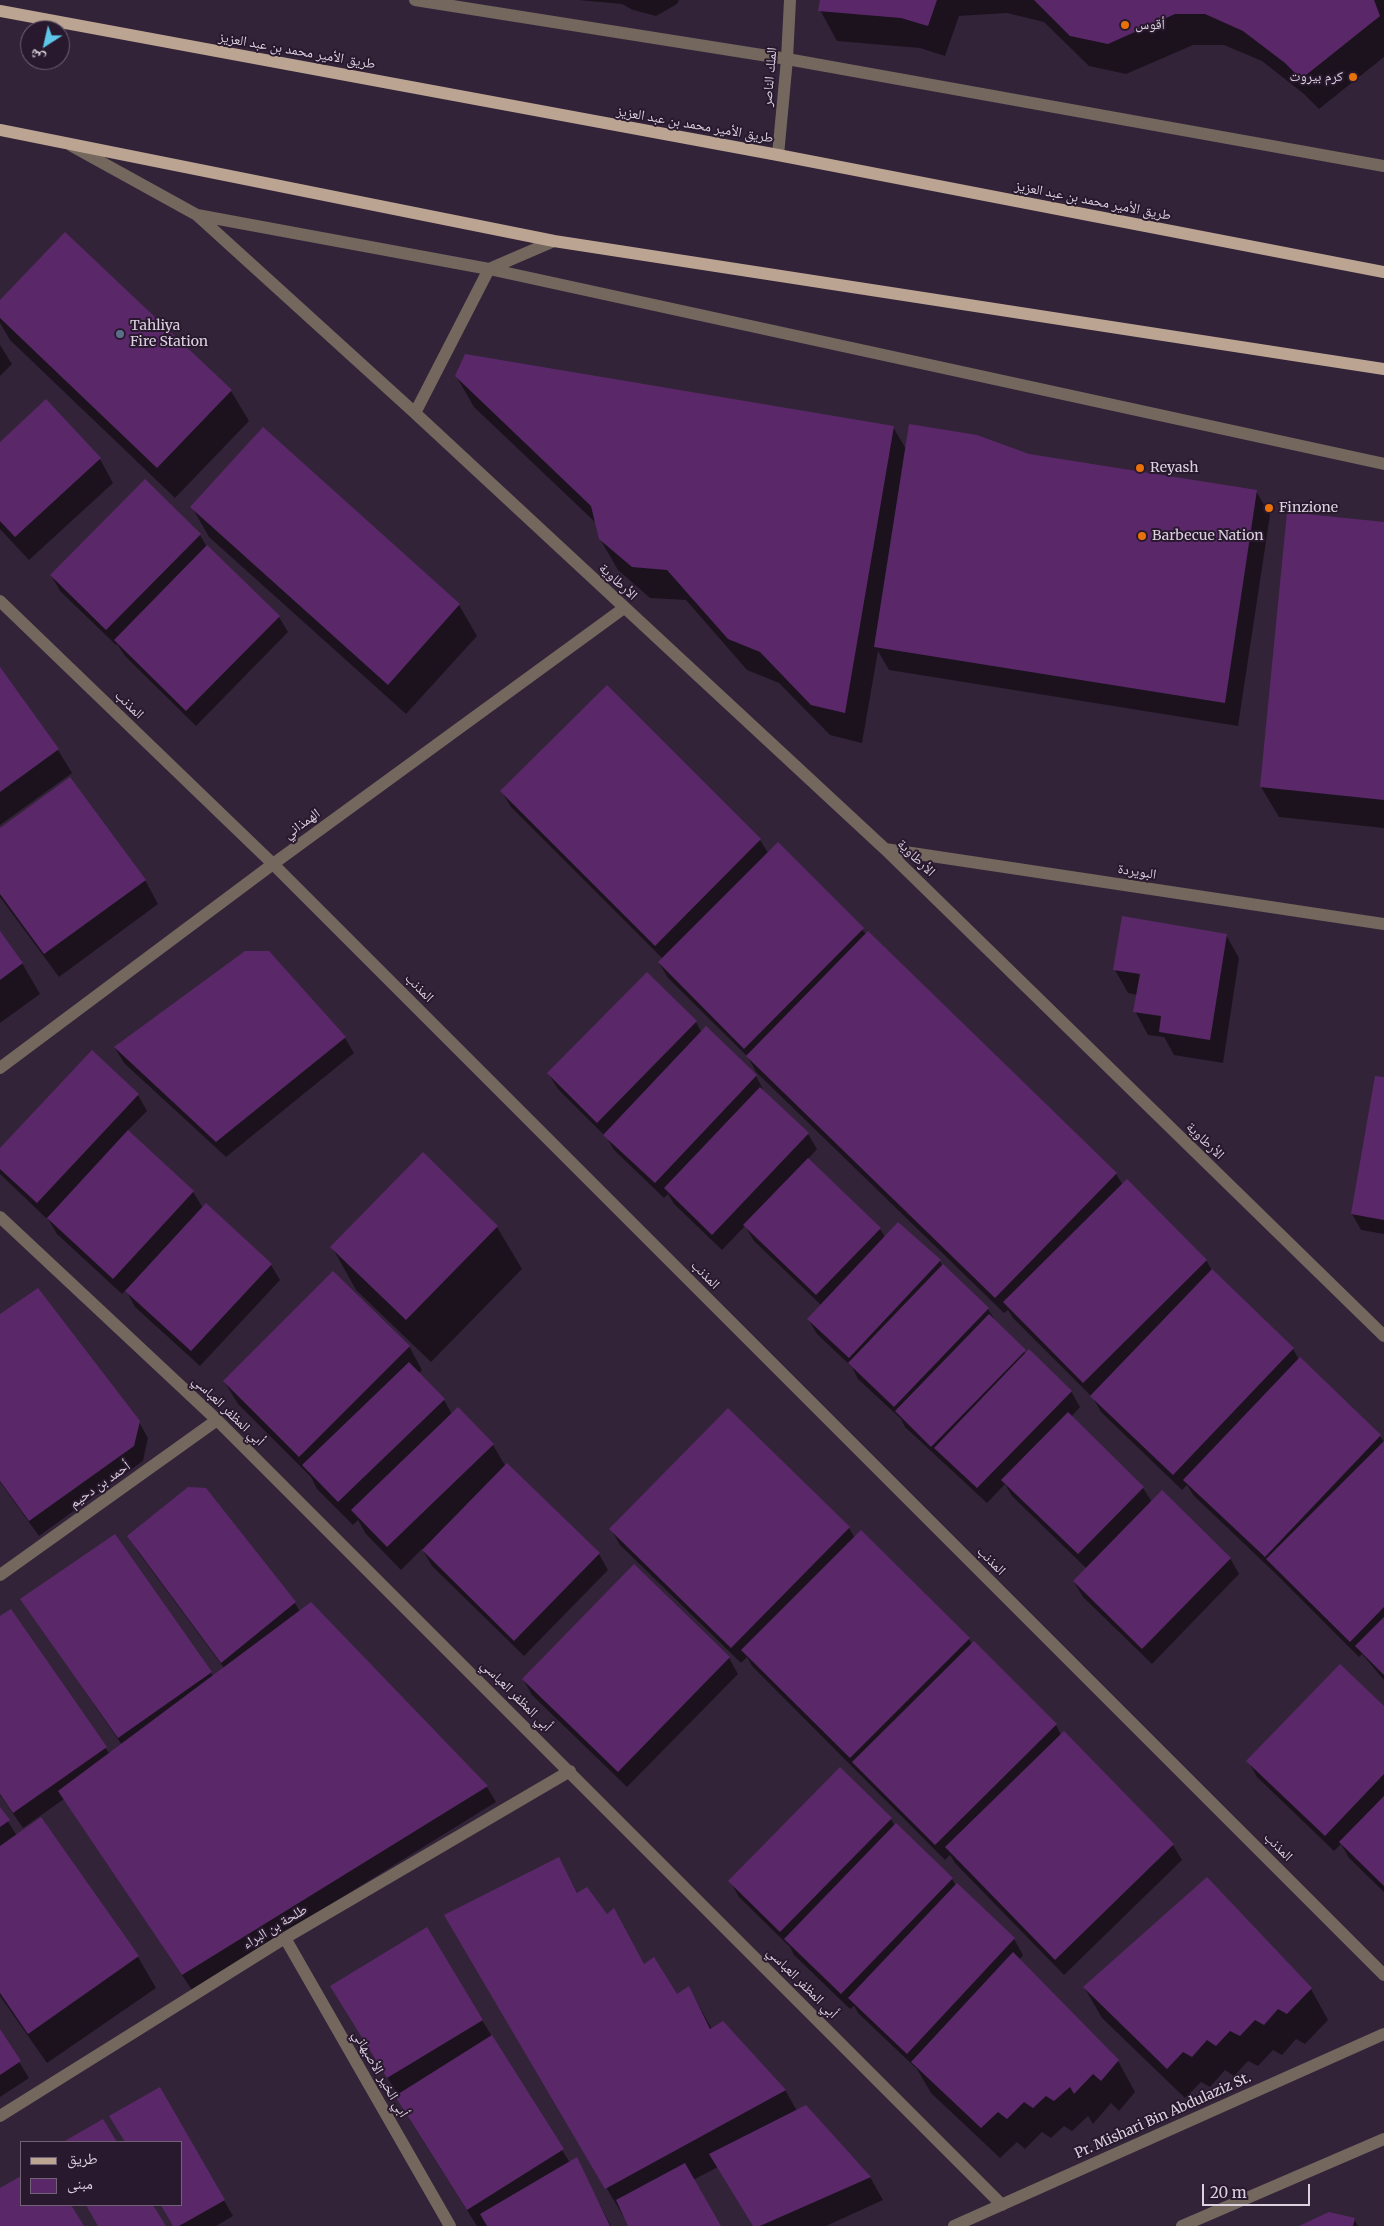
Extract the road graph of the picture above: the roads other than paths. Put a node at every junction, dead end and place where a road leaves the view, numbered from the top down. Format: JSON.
{"nodes":[{"id":1,"x":415,"y":0,"type":"edge"},
{"id":2,"x":790,"y":0,"type":"edge"},
{"id":3,"x":0,"y":11,"type":"edge"},
{"id":4,"x":787,"y":59,"type":"junction"},
{"id":5,"x":0,"y":130,"type":"edge"},
{"id":6,"x":65,"y":142,"type":"junction"},
{"id":7,"x":778,"y":155,"type":"junction"},
{"id":8,"x":1384,"y":166,"type":"edge"},
{"id":9,"x":196,"y":215,"type":"junction"},
{"id":10,"x":554,"y":241,"type":"junction"},
{"id":11,"x":489,"y":269,"type":"junction"},
{"id":12,"x":1384,"y":272,"type":"edge"},
{"id":13,"x":1384,"y":369,"type":"edge"},
{"id":14,"x":415,"y":413,"type":"junction"},
{"id":15,"x":1384,"y":464,"type":"edge"},
{"id":16,"x":0,"y":601,"type":"edge"},
{"id":17,"x":624,"y":608,"type":"junction"},
{"id":18,"x":885,"y":848,"type":"junction"},
{"id":19,"x":273,"y":864,"type":"junction"},
{"id":20,"x":1384,"y":924,"type":"edge"},
{"id":21,"x":0,"y":1068,"type":"edge"},
{"id":22,"x":0,"y":1217,"type":"edge"},
{"id":23,"x":1384,"y":1336,"type":"edge"},
{"id":24,"x":217,"y":1420,"type":"junction"},
{"id":25,"x":0,"y":1574,"type":"edge"},
{"id":26,"x":570,"y":1771,"type":"junction"},
{"id":27,"x":285,"y":1938,"type":"junction"},
{"id":28,"x":1384,"y":1975,"type":"edge"},
{"id":29,"x":1384,"y":2034,"type":"edge"},
{"id":30,"x":0,"y":2116,"type":"edge"},
{"id":31,"x":1384,"y":2139,"type":"edge"},
{"id":32,"x":1002,"y":2205,"type":"junction"},
{"id":33,"x":450,"y":2226,"type":"edge"},
{"id":34,"x":954,"y":2226,"type":"edge"},
{"id":35,"x":1182,"y":2226,"type":"edge"}],
"edges":[{"from":1,"to":4,"type":"street"},
{"from":2,"to":4,"type":"street","name":"الملك الناصر"},
{"from":3,"to":7,"type":"main road","name":"طريق الأمير محمد بن عبد العزيز"},
{"from":4,"to":7,"type":"street","name":"الملك الناصر"},
{"from":4,"to":8,"type":"street"},
{"from":5,"to":6,"type":"main road"},
{"from":6,"to":9,"type":"street"},
{"from":6,"to":10,"type":"main road"},
{"from":7,"to":12,"type":"main road","name":"طريق الأمير محمد بن عبد العزيز"},
{"from":9,"to":11,"type":"street"},
{"from":9,"to":14,"type":"street","name":"الأرطاوية"},
{"from":10,"to":11,"type":"street"},
{"from":10,"to":13,"type":"main road"},
{"from":11,"to":14,"type":"street"},
{"from":11,"to":15,"type":"street"},
{"from":14,"to":17,"type":"street","name":"الأرطاوية"},
{"from":16,"to":19,"type":"street","name":"المذنب"},
{"from":17,"to":18,"type":"street","name":"الأرطاوية"},
{"from":17,"to":19,"type":"street","name":"الهمذاني"},
{"from":18,"to":20,"type":"street","name":"البويردة"},
{"from":18,"to":23,"type":"street","name":"الأرطاوية"},
{"from":19,"to":21,"type":"street","name":"الهمذاني"},
{"from":19,"to":28,"type":"street","name":"المذنب"},
{"from":22,"to":24,"type":"street","name":"أبي المظفر العباسي"},
{"from":24,"to":25,"type":"street","name":"أحمد بن دحيم"},
{"from":24,"to":26,"type":"street","name":"أبي المظفر العباسي"},
{"from":26,"to":27,"type":"street","name":"طلحة بن البراء"},
{"from":26,"to":32,"type":"street","name":"أبي المظفر العباسي"},
{"from":27,"to":30,"type":"street","name":"طلحة بن البراء"},
{"from":27,"to":33,"type":"street","name":"أبي الخير الأصبهاني"},
{"from":29,"to":32,"type":"street","name":"Pr. Mishari Bin Abdulaziz St."},
{"from":31,"to":35,"type":"street"},
{"from":32,"to":34,"type":"street","name":"Pr. Mishari Bin Abdulaziz St."}]}
